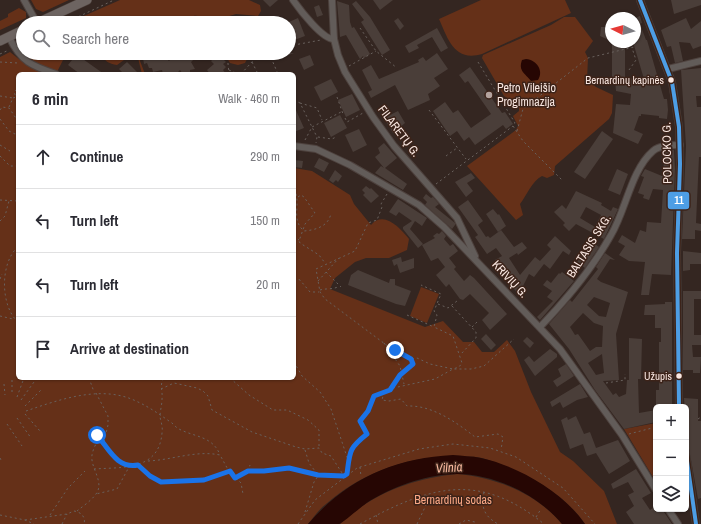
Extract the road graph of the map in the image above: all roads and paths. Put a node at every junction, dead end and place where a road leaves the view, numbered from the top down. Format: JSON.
{"nodes":[{"id":1,"x":24,"y":0,"type":"edge"},
{"id":2,"x":87,"y":0,"type":"edge"},
{"id":3,"x":114,"y":0,"type":"edge"},
{"id":4,"x":293,"y":0,"type":"edge"},
{"id":5,"x":332,"y":0,"type":"edge"},
{"id":6,"x":640,"y":0,"type":"edge"},
{"id":7,"x":33,"y":16,"type":"edge"},
{"id":8,"x":52,"y":16,"type":"edge"},
{"id":9,"x":80,"y":16,"type":"edge"},
{"id":10,"x":360,"y":28,"type":"dead end"},
{"id":11,"x":16,"y":33,"type":"edge"},
{"id":12,"x":9,"y":36,"type":"junction"},
{"id":13,"x":327,"y":38,"type":"junction"},
{"id":14,"x":334,"y":39,"type":"junction"},
{"id":15,"x":0,"y":41,"type":"edge"},
{"id":16,"x":296,"y":44,"type":"edge"},
{"id":17,"x":14,"y":48,"type":"joint"},
{"id":18,"x":376,"y":51,"type":"junction"},
{"id":19,"x":0,"y":54,"type":"edge"},
{"id":20,"x":26,"y":60,"type":"edge"},
{"id":21,"x":228,"y":60,"type":"edge"},
{"id":22,"x":272,"y":60,"type":"edge"},
{"id":23,"x":252,"y":61,"type":"joint"},
{"id":24,"x":701,"y":61,"type":"edge"},
{"id":25,"x":0,"y":62,"type":"edge"},
{"id":26,"x":478,"y":62,"type":"dead end"},
{"id":27,"x":29,"y":63,"type":"junction"},
{"id":28,"x":397,"y":68,"type":"dead end"},
{"id":29,"x":344,"y":69,"type":"junction"},
{"id":30,"x":668,"y":69,"type":"junction"},
{"id":31,"x":229,"y":70,"type":"joint"},
{"id":32,"x":629,"y":70,"type":"dead end"},
{"id":33,"x":51,"y":72,"type":"edge"},
{"id":34,"x":234,"y":72,"type":"edge"},
{"id":35,"x":243,"y":72,"type":"edge"},
{"id":36,"x":257,"y":72,"type":"edge"},
{"id":37,"x":277,"y":72,"type":"edge"},
{"id":38,"x":0,"y":96,"type":"edge"},
{"id":39,"x":16,"y":97,"type":"edge"},
{"id":40,"x":337,"y":97,"type":"dead end"},
{"id":41,"x":13,"y":98,"type":"junction"},
{"id":42,"x":296,"y":101,"type":"edge"},
{"id":43,"x":300,"y":103,"type":"junction"},
{"id":44,"x":9,"y":108,"type":"junction"},
{"id":45,"x":0,"y":110,"type":"edge"},
{"id":46,"x":369,"y":110,"type":"junction"},
{"id":47,"x":429,"y":110,"type":"dead end"},
{"id":48,"x":16,"y":118,"type":"edge"},
{"id":49,"x":345,"y":118,"type":"dead end"},
{"id":50,"x":0,"y":119,"type":"edge"},
{"id":51,"x":322,"y":120,"type":"junction"},
{"id":52,"x":513,"y":126,"type":"junction"},
{"id":53,"x":312,"y":127,"type":"junction"},
{"id":54,"x":517,"y":131,"type":"junction"},
{"id":55,"x":16,"y":134,"type":"edge"},
{"id":56,"x":317,"y":137,"type":"junction"},
{"id":57,"x":336,"y":137,"type":"dead end"},
{"id":58,"x":316,"y":143,"type":"dead end"},
{"id":59,"x":0,"y":145,"type":"edge"},
{"id":60,"x":680,"y":145,"type":"junction"},
{"id":61,"x":296,"y":146,"type":"edge"},
{"id":62,"x":302,"y":146,"type":"junction"},
{"id":63,"x":457,"y":148,"type":"junction"},
{"id":64,"x":10,"y":151,"type":"dead end"},
{"id":65,"x":0,"y":156,"type":"edge"},
{"id":66,"x":446,"y":156,"type":"dead end"},
{"id":67,"x":466,"y":160,"type":"junction"},
{"id":68,"x":16,"y":166,"type":"edge"},
{"id":69,"x":562,"y":180,"type":"dead end"},
{"id":70,"x":390,"y":188,"type":"junction"},
{"id":71,"x":431,"y":188,"type":"junction"},
{"id":72,"x":296,"y":193,"type":"edge"},
{"id":73,"x":298,"y":197,"type":"junction"},
{"id":74,"x":1,"y":200,"type":"edge"},
{"id":75,"x":9,"y":201,"type":"junction"},
{"id":76,"x":16,"y":201,"type":"edge"},
{"id":77,"x":332,"y":212,"type":"dead end"},
{"id":78,"x":0,"y":222,"type":"edge"},
{"id":79,"x":462,"y":229,"type":"junction"},
{"id":80,"x":304,"y":231,"type":"junction"},
{"id":81,"x":454,"y":236,"type":"junction"},
{"id":82,"x":296,"y":238,"type":"edge"},
{"id":83,"x":299,"y":240,"type":"junction"},
{"id":84,"x":16,"y":249,"type":"edge"},
{"id":85,"x":340,"y":258,"type":"junction"},
{"id":86,"x":479,"y":262,"type":"junction"},
{"id":87,"x":326,"y":264,"type":"junction"},
{"id":88,"x":326,"y":271,"type":"junction"},
{"id":89,"x":3,"y":274,"type":"junction"},
{"id":90,"x":0,"y":279,"type":"edge"},
{"id":91,"x":296,"y":279,"type":"edge"},
{"id":92,"x":318,"y":281,"type":"junction"},
{"id":93,"x":421,"y":285,"type":"dead end"},
{"id":94,"x":320,"y":291,"type":"junction"},
{"id":95,"x":457,"y":301,"type":"dead end"},
{"id":96,"x":438,"y":304,"type":"junction"},
{"id":97,"x":452,"y":306,"type":"junction"},
{"id":98,"x":407,"y":315,"type":"dead end"},
{"id":99,"x":0,"y":316,"type":"edge"},
{"id":100,"x":14,"y":320,"type":"joint"},
{"id":101,"x":477,"y":322,"type":"dead end"},
{"id":102,"x":434,"y":326,"type":"junction"},
{"id":103,"x":540,"y":327,"type":"junction"},
{"id":104,"x":471,"y":328,"type":"junction"},
{"id":105,"x":514,"y":339,"type":"dead end"},
{"id":106,"x":384,"y":342,"type":"junction"},
{"id":107,"x":460,"y":355,"type":"junction"},
{"id":108,"x":411,"y":359,"type":"junction"},
{"id":109,"x":296,"y":366,"type":"edge"},
{"id":110,"x":453,"y":369,"type":"junction"},
{"id":111,"x":403,"y":373,"type":"junction"},
{"id":112,"x":625,"y":374,"type":"dead end"},
{"id":113,"x":12,"y":380,"type":"dead end"},
{"id":114,"x":23,"y":380,"type":"edge"},
{"id":115,"x":90,"y":380,"type":"edge"},
{"id":116,"x":163,"y":380,"type":"edge"},
{"id":117,"x":232,"y":380,"type":"edge"},
{"id":118,"x":34,"y":382,"type":"dead end"},
{"id":119,"x":606,"y":383,"type":"dead end"},
{"id":120,"x":4,"y":384,"type":"dead end"},
{"id":121,"x":404,"y":384,"type":"junction"},
{"id":122,"x":393,"y":388,"type":"junction"},
{"id":123,"x":161,"y":389,"type":"junction"},
{"id":124,"x":40,"y":390,"type":"dead end"},
{"id":125,"x":384,"y":392,"type":"junction"},
{"id":126,"x":95,"y":393,"type":"junction"},
{"id":127,"x":5,"y":395,"type":"dead end"},
{"id":128,"x":12,"y":395,"type":"dead end"},
{"id":129,"x":17,"y":397,"type":"dead end"},
{"id":130,"x":21,"y":400,"type":"dead end"},
{"id":131,"x":679,"y":404,"type":"edge"},
{"id":132,"x":25,"y":406,"type":"dead end"},
{"id":133,"x":26,"y":411,"type":"dead end"},
{"id":134,"x":25,"y":414,"type":"dead end"},
{"id":135,"x":160,"y":416,"type":"junction"},
{"id":136,"x":701,"y":417,"type":"edge"},
{"id":137,"x":17,"y":418,"type":"dead end"},
{"id":138,"x":698,"y":419,"type":"dead end"},
{"id":139,"x":7,"y":424,"type":"dead end"},
{"id":140,"x":653,"y":429,"type":"edge"},
{"id":141,"x":40,"y":431,"type":"dead end"},
{"id":142,"x":92,"y":431,"type":"dead end"},
{"id":143,"x":622,"y":435,"type":"junction"},
{"id":144,"x":31,"y":438,"type":"dead end"},
{"id":145,"x":100,"y":438,"type":"junction"},
{"id":146,"x":104,"y":443,"type":"junction"},
{"id":147,"x":22,"y":446,"type":"dead end"},
{"id":148,"x":319,"y":448,"type":"junction"},
{"id":149,"x":305,"y":449,"type":"junction"},
{"id":150,"x":501,"y":451,"type":"junction"},
{"id":151,"x":220,"y":455,"type":"junction"},
{"id":152,"x":0,"y":458,"type":"edge"},
{"id":153,"x":348,"y":459,"type":"junction"},
{"id":154,"x":1,"y":460,"type":"dead end"},
{"id":155,"x":148,"y":461,"type":"junction"},
{"id":156,"x":138,"y":465,"type":"junction"},
{"id":157,"x":250,"y":465,"type":"dead end"},
{"id":158,"x":360,"y":466,"type":"junction"},
{"id":159,"x":129,"y":467,"type":"junction"},
{"id":160,"x":94,"y":469,"type":"junction"},
{"id":161,"x":85,"y":471,"type":"dead end"},
{"id":162,"x":230,"y":471,"type":"junction"},
{"id":163,"x":248,"y":471,"type":"junction"},
{"id":164,"x":347,"y":474,"type":"junction"},
{"id":165,"x":318,"y":475,"type":"junction"},
{"id":166,"x":689,"y":475,"type":"edge"},
{"id":167,"x":344,"y":476,"type":"junction"},
{"id":168,"x":361,"y":477,"type":"dead end"},
{"id":169,"x":235,"y":478,"type":"junction"},
{"id":170,"x":653,"y":485,"type":"edge"},
{"id":171,"x":485,"y":491,"type":"junction"},
{"id":172,"x":96,"y":494,"type":"junction"},
{"id":173,"x":243,"y":494,"type":"dead end"},
{"id":174,"x":427,"y":495,"type":"junction"},
{"id":175,"x":541,"y":509,"type":"dead end"},
{"id":176,"x":77,"y":511,"type":"junction"},
{"id":177,"x":670,"y":512,"type":"edge"},
{"id":178,"x":305,"y":513,"type":"junction"},
{"id":179,"x":67,"y":514,"type":"junction"},
{"id":180,"x":0,"y":515,"type":"edge"},
{"id":181,"x":376,"y":515,"type":"junction"},
{"id":182,"x":50,"y":516,"type":"junction"},
{"id":183,"x":536,"y":518,"type":"junction"},
{"id":184,"x":25,"y":520,"type":"junction"},
{"id":185,"x":34,"y":524,"type":"edge"},
{"id":186,"x":62,"y":524,"type":"edge"},
{"id":187,"x":84,"y":524,"type":"edge"},
{"id":188,"x":298,"y":524,"type":"edge"},
{"id":189,"x":360,"y":524,"type":"edge"},
{"id":190,"x":378,"y":524,"type":"edge"},
{"id":191,"x":418,"y":524,"type":"edge"},
{"id":192,"x":459,"y":524,"type":"edge"},
{"id":193,"x":476,"y":524,"type":"edge"},
{"id":194,"x":498,"y":524,"type":"edge"},
{"id":195,"x":544,"y":524,"type":"edge"},
{"id":196,"x":595,"y":524,"type":"edge"},
{"id":197,"x":678,"y":524,"type":"edge"},
{"id":198,"x":696,"y":524,"type":"edge"}],
"edges":[{"from":1,"to":7,"type":"street"},
{"from":2,"to":8,"type":"main road"},
{"from":3,"to":9,"type":"path"},
{"from":4,"to":13,"type":"street"},
{"from":5,"to":14,"type":"street","name":"FILARETŲ G."},
{"from":6,"to":30,"type":"street","name":"POLOCKO G."},
{"from":10,"to":18,"type":"path"},
{"from":11,"to":12,"type":"main road"},
{"from":12,"to":15,"type":"main road"},
{"from":12,"to":17,"type":"street"},
{"from":13,"to":14,"type":"street"},
{"from":13,"to":16,"type":"path"},
{"from":14,"to":29,"type":"street","name":"FILARETŲ G."},
{"from":17,"to":19,"type":"path"},
{"from":18,"to":28,"type":"path"},
{"from":18,"to":29,"type":"path"},
{"from":20,"to":27,"type":"street"},
{"from":21,"to":31,"type":"path"},
{"from":22,"to":37,"type":"path"},
{"from":23,"to":35,"type":"path"},
{"from":23,"to":36,"type":"path"},
{"from":24,"to":30,"type":"street"},
{"from":25,"to":27,"type":"path"},
{"from":26,"to":52,"type":"path"},
{"from":27,"to":33,"type":"street"},
{"from":29,"to":46,"type":"street","name":"FILARETŲ G."},
{"from":30,"to":60,"type":"street","name":"POLOCKO G."},
{"from":31,"to":34,"type":"path"},
{"from":32,"to":54,"type":"path"},
{"from":38,"to":41,"type":"path"},
{"from":39,"to":41,"type":"path"},
{"from":40,"to":51,"type":"path"},
{"from":41,"to":44,"type":"path"},
{"from":42,"to":43,"type":"path"},
{"from":43,"to":51,"type":"path"},
{"from":43,"to":53,"type":"path"},
{"from":44,"to":45,"type":"path"},
{"from":44,"to":48,"type":"path"},
{"from":46,"to":49,"type":"path"},
{"from":46,"to":71,"type":"street","name":"FILARETŲ G."},
{"from":47,"to":63,"type":"path"},
{"from":50,"to":55,"type":"path"},
{"from":51,"to":53,"type":"path"},
{"from":52,"to":54,"type":"path"},
{"from":52,"to":67,"type":"path"},
{"from":53,"to":56,"type":"path"},
{"from":53,"to":62,"type":"path"},
{"from":54,"to":69,"type":"path"},
{"from":56,"to":57,"type":"path"},
{"from":56,"to":58,"type":"path"},
{"from":59,"to":64,"type":"path"},
{"from":60,"to":103,"type":"street","name":"BALTASIS SKG."},
{"from":60,"to":131,"type":"street","name":"POLOCKO G."},
{"from":61,"to":62,"type":"street","name":"KRIVIŲ G."},
{"from":62,"to":70,"type":"street","name":"KRIVIŲ G."},
{"from":63,"to":66,"type":"path"},
{"from":63,"to":67,"type":"path"},
{"from":65,"to":68,"type":"path"},
{"from":67,"to":71,"type":"path"},
{"from":70,"to":81,"type":"street","name":"KRIVIŲ G."},
{"from":70,"to":85,"type":"path"},
{"from":71,"to":79,"type":"street","name":"FILARETŲ G."},
{"from":72,"to":73,"type":"path"},
{"from":73,"to":80,"type":"path"},
{"from":73,"to":80,"type":"path"},
{"from":74,"to":75,"type":"path"},
{"from":75,"to":76,"type":"path"},
{"from":75,"to":78,"type":"path"},
{"from":77,"to":80,"type":"path"},
{"from":79,"to":81,"type":"street"},
{"from":79,"to":86,"type":"street","name":"FILARETŲ G."},
{"from":80,"to":83,"type":"path"},
{"from":81,"to":86,"type":"street","name":"KRIVIŲ G."},
{"from":82,"to":83,"type":"path"},
{"from":83,"to":87,"type":"path"},
{"from":84,"to":89,"type":"path"},
{"from":85,"to":87,"type":"path"},
{"from":85,"to":88,"type":"path"},
{"from":86,"to":103,"type":"street","name":"KRIVIŲ G."},
{"from":87,"to":92,"type":"path"},
{"from":88,"to":92,"type":"path"},
{"from":88,"to":94,"type":"path"},
{"from":89,"to":90,"type":"path"},
{"from":89,"to":100,"type":"path"},
{"from":91,"to":94,"type":"path"},
{"from":92,"to":94,"type":"path"},
{"from":93,"to":96,"type":"path"},
{"from":94,"to":106,"type":"path"},
{"from":95,"to":97,"type":"path"},
{"from":96,"to":97,"type":"path"},
{"from":96,"to":102,"type":"path"},
{"from":97,"to":104,"type":"path"},
{"from":98,"to":102,"type":"path"},
{"from":99,"to":100,"type":"path"},
{"from":101,"to":104,"type":"path"},
{"from":102,"to":107,"type":"path"},
{"from":103,"to":143,"type":"street","name":"KRIVIŲ G."},
{"from":104,"to":107,"type":"path"},
{"from":105,"to":110,"type":"path"},
{"from":106,"to":108,"type":"path"},
{"from":106,"to":111,"type":"path"},
{"from":107,"to":110,"type":"path"},
{"from":108,"to":110,"type":"path"},
{"from":108,"to":111,"type":"path"},
{"from":109,"to":153,"type":"path"},
{"from":110,"to":121,"type":"path"},
{"from":111,"to":121,"type":"path"},
{"from":111,"to":122,"type":"path"},
{"from":112,"to":119,"type":"path"},
{"from":113,"to":128,"type":"path"},
{"from":114,"to":129,"type":"path"},
{"from":115,"to":126,"type":"path"},
{"from":116,"to":123,"type":"path"},
{"from":117,"to":148,"type":"path"},
{"from":118,"to":130,"type":"path"},
{"from":120,"to":127,"type":"path"},
{"from":121,"to":122,"type":"path"},
{"from":122,"to":125,"type":"path"},
{"from":123,"to":135,"type":"path"},
{"from":123,"to":149,"type":"path"},
{"from":124,"to":132,"type":"path"},
{"from":125,"to":150,"type":"path"},
{"from":125,"to":153,"type":"path"},
{"from":126,"to":133,"type":"path"},
{"from":126,"to":135,"type":"path"},
{"from":126,"to":146,"type":"path"},
{"from":134,"to":141,"type":"path"},
{"from":135,"to":151,"type":"path"},
{"from":135,"to":155,"type":"path"},
{"from":136,"to":138,"type":"path"},
{"from":137,"to":144,"type":"path"},
{"from":139,"to":147,"type":"path"},
{"from":140,"to":143,"type":"path"},
{"from":142,"to":145,"type":"path"},
{"from":143,"to":170,"type":"street","name":"KRIVIŲ G."},
{"from":145,"to":146,"type":"path"},
{"from":145,"to":160,"type":"path"},
{"from":146,"to":159,"type":"path"},
{"from":148,"to":149,"type":"path"},
{"from":148,"to":167,"type":"path"},
{"from":149,"to":165,"type":"path"},
{"from":150,"to":158,"type":"path"},
{"from":150,"to":196,"type":"path"},
{"from":151,"to":155,"type":"path"},
{"from":151,"to":162,"type":"path"},
{"from":152,"to":154,"type":"path"},
{"from":153,"to":164,"type":"path"},
{"from":155,"to":156,"type":"path"},
{"from":156,"to":159,"type":"path"},
{"from":156,"to":162,"type":"path"},
{"from":157,"to":163,"type":"path"},
{"from":158,"to":164,"type":"path"},
{"from":158,"to":168,"type":"path"},
{"from":159,"to":160,"type":"path"},
{"from":159,"to":172,"type":"path"},
{"from":160,"to":172,"type":"path"},
{"from":161,"to":182,"type":"path"},
{"from":162,"to":169,"type":"path"},
{"from":163,"to":165,"type":"path"},
{"from":163,"to":169,"type":"path"},
{"from":164,"to":167,"type":"path"},
{"from":165,"to":167,"type":"path"},
{"from":165,"to":178,"type":"path"},
{"from":166,"to":198,"type":"street"},
{"from":167,"to":178,"type":"path"},
{"from":169,"to":173,"type":"path"},
{"from":171,"to":174,"type":"path"},
{"from":171,"to":183,"type":"path"},
{"from":171,"to":194,"type":"path"},
{"from":172,"to":176,"type":"path"},
{"from":174,"to":181,"type":"path"},
{"from":174,"to":191,"type":"path"},
{"from":175,"to":183,"type":"path"},
{"from":176,"to":179,"type":"path"},
{"from":176,"to":187,"type":"path"},
{"from":177,"to":197,"type":"street"},
{"from":178,"to":188,"type":"path"},
{"from":179,"to":182,"type":"path"},
{"from":179,"to":186,"type":"path"},
{"from":180,"to":184,"type":"path"},
{"from":181,"to":189,"type":"path"},
{"from":181,"to":190,"type":"path"},
{"from":182,"to":184,"type":"path"},
{"from":183,"to":195,"type":"path"},
{"from":184,"to":185,"type":"path"},
{"from":192,"to":193,"type":"path"}]}
